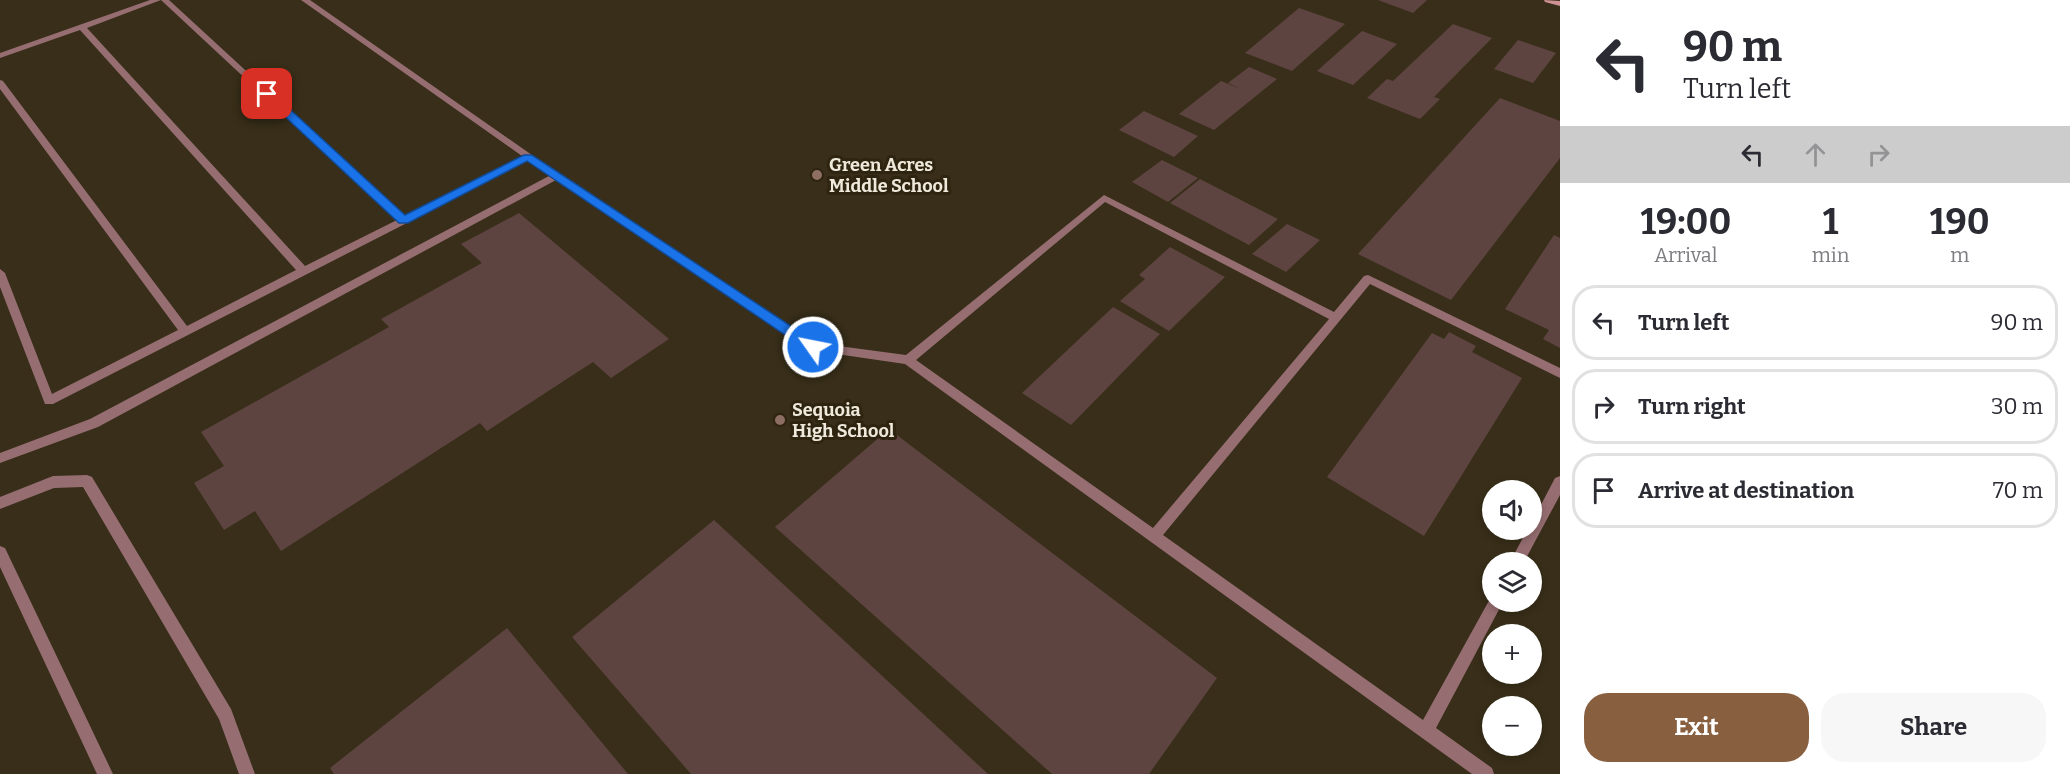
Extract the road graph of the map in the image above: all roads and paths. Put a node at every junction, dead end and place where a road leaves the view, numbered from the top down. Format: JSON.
{"nodes":[{"id":1,"x":157,"y":0,"type":"edge"},
{"id":2,"x":165,"y":0,"type":"edge"},
{"id":3,"x":305,"y":0,"type":"edge"},
{"id":4,"x":1548,"y":0,"type":"edge"},
{"id":5,"x":1560,"y":4,"type":"edge"},
{"id":6,"x":82,"y":27,"type":"junction"},
{"id":7,"x":0,"y":56,"type":"edge"},
{"id":8,"x":0,"y":83,"type":"edge"},
{"id":9,"x":528,"y":157,"type":"junction"},
{"id":10,"x":556,"y":176,"type":"junction"},
{"id":11,"x":404,"y":220,"type":"junction"},
{"id":12,"x":303,"y":272,"type":"junction"},
{"id":13,"x":0,"y":273,"type":"edge"},
{"id":14,"x":1335,"y":317,"type":"junction"},
{"id":15,"x":185,"y":332,"type":"junction"},
{"id":16,"x":908,"y":360,"type":"junction"},
{"id":17,"x":1560,"y":373,"type":"edge"},
{"id":18,"x":0,"y":458,"type":"edge"},
{"id":19,"x":1560,"y":482,"type":"edge"},
{"id":20,"x":0,"y":503,"type":"edge"},
{"id":21,"x":1153,"y":537,"type":"junction"},
{"id":22,"x":0,"y":552,"type":"edge"},
{"id":23,"x":1522,"y":552,"type":"edge"},
{"id":24,"x":1491,"y":612,"type":"edge"},
{"id":25,"x":1426,"y":730,"type":"junction"},
{"id":26,"x":105,"y":774,"type":"edge"},
{"id":27,"x":247,"y":774,"type":"edge"},
{"id":28,"x":1486,"y":774,"type":"edge"}],
"edges":[{"from":1,"to":6,"type":"lane"},
{"from":2,"to":11,"type":"lane"},
{"from":3,"to":9,"type":"lane"},
{"from":4,"to":5,"type":"street"},
{"from":6,"to":7,"type":"lane"},
{"from":6,"to":12,"type":"lane"},
{"from":8,"to":15,"type":"lane"},
{"from":9,"to":10,"type":"lane"},
{"from":9,"to":11,"type":"lane"},
{"from":10,"to":16,"type":"lane"},
{"from":10,"to":18,"type":"lane"},
{"from":11,"to":12,"type":"lane"},
{"from":12,"to":15,"type":"lane"},
{"from":13,"to":15,"type":"lane"},
{"from":14,"to":16,"type":"lane"},
{"from":14,"to":17,"type":"lane"},
{"from":14,"to":21,"type":"lane"},
{"from":16,"to":21,"type":"lane"},
{"from":19,"to":23,"type":"lane"},
{"from":20,"to":27,"type":"lane"},
{"from":21,"to":25,"type":"lane"},
{"from":22,"to":26,"type":"lane"},
{"from":24,"to":25,"type":"lane"},
{"from":25,"to":28,"type":"lane"}]}
